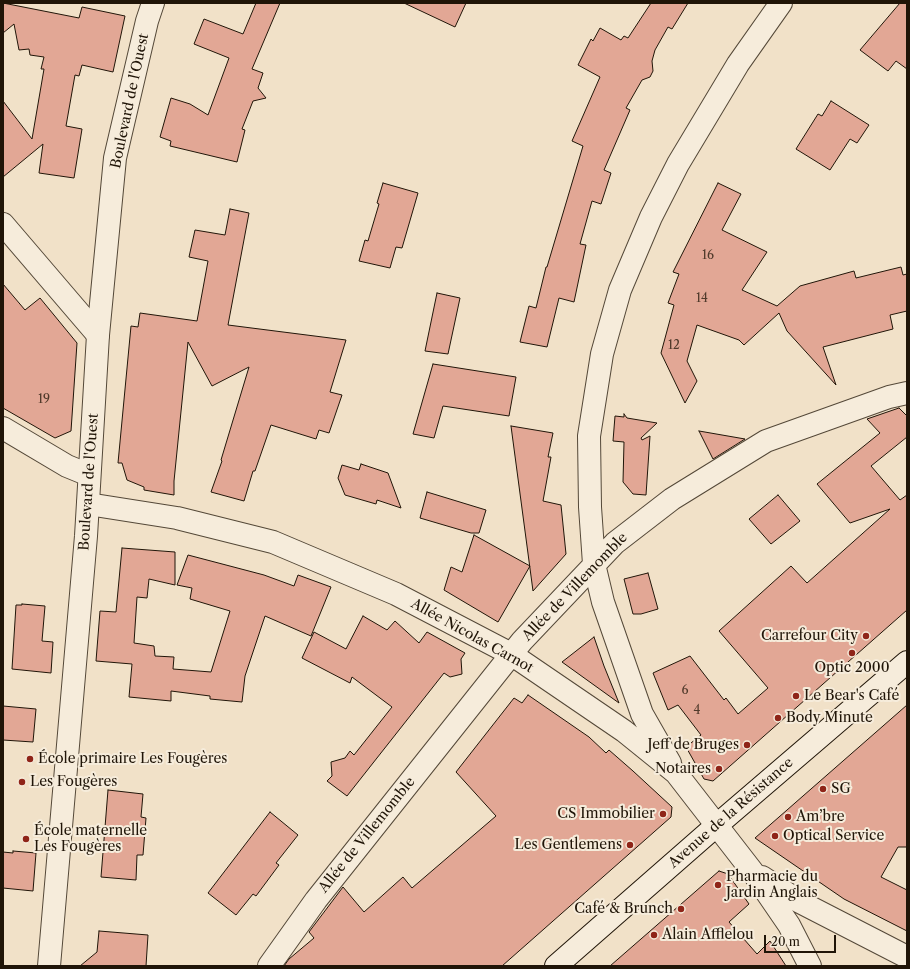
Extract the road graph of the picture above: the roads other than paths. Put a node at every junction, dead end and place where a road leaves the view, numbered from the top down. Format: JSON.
{"nodes":[{"id":1,"x":153,"y":3,"type":"edge"},
{"id":2,"x":781,"y":3,"type":"edge"},
{"id":3,"x":3,"y":224,"type":"edge"},
{"id":4,"x":98,"y":335,"type":"junction"},
{"id":5,"x":907,"y":393,"type":"edge"},
{"id":6,"x":3,"y":428,"type":"edge"},
{"id":7,"x":89,"y":475,"type":"junction"},
{"id":8,"x":88,"y":504,"type":"junction"},
{"id":9,"x":594,"y":564,"type":"junction"},
{"id":10,"x":511,"y":654,"type":"junction"},
{"id":11,"x":907,"y":662,"type":"edge"},
{"id":12,"x":676,"y":773,"type":"junction"},
{"id":13,"x":717,"y":824,"type":"junction"},
{"id":14,"x":752,"y":870,"type":"junction"},
{"id":15,"x":907,"y":957,"type":"edge"},
{"id":16,"x":49,"y":966,"type":"edge"},
{"id":17,"x":269,"y":966,"type":"edge"},
{"id":18,"x":556,"y":966,"type":"edge"},
{"id":19,"x":810,"y":966,"type":"edge"}],
"edges":[{"from":1,"to":4,"type":"street","name":"Boulevard de l'Ouest"},
{"from":2,"to":9,"type":"street"},
{"from":3,"to":4,"type":"street"},
{"from":4,"to":7,"type":"street","name":"Boulevard de l'Ouest"},
{"from":5,"to":9,"type":"street","name":"Allée de Villemomble"},
{"from":6,"to":7,"type":"street"},
{"from":7,"to":8,"type":"street","name":"Boulevard de l'Ouest"},
{"from":8,"to":10,"type":"street","name":"Allée Nicolas Carnot"},
{"from":8,"to":16,"type":"street","name":"Boulevard de l'Ouest"},
{"from":9,"to":10,"type":"street","name":"Allée de Villemomble"},
{"from":9,"to":12,"type":"street"},
{"from":10,"to":12,"type":"street","name":"Allée Nicolas Carnot"},
{"from":10,"to":17,"type":"street","name":"Allée de Villemomble"},
{"from":11,"to":13,"type":"street","name":"Avenue de la Résistance"},
{"from":12,"to":13,"type":"street","name":"Allée Nicolas Carnot"},
{"from":13,"to":14,"type":"street","name":"Allée Nicolas Carnot"},
{"from":13,"to":18,"type":"street","name":"Avenue de la Résistance"},
{"from":14,"to":15,"type":"street"},
{"from":14,"to":19,"type":"street","name":"Allée Nicolas Carnot"}]}
